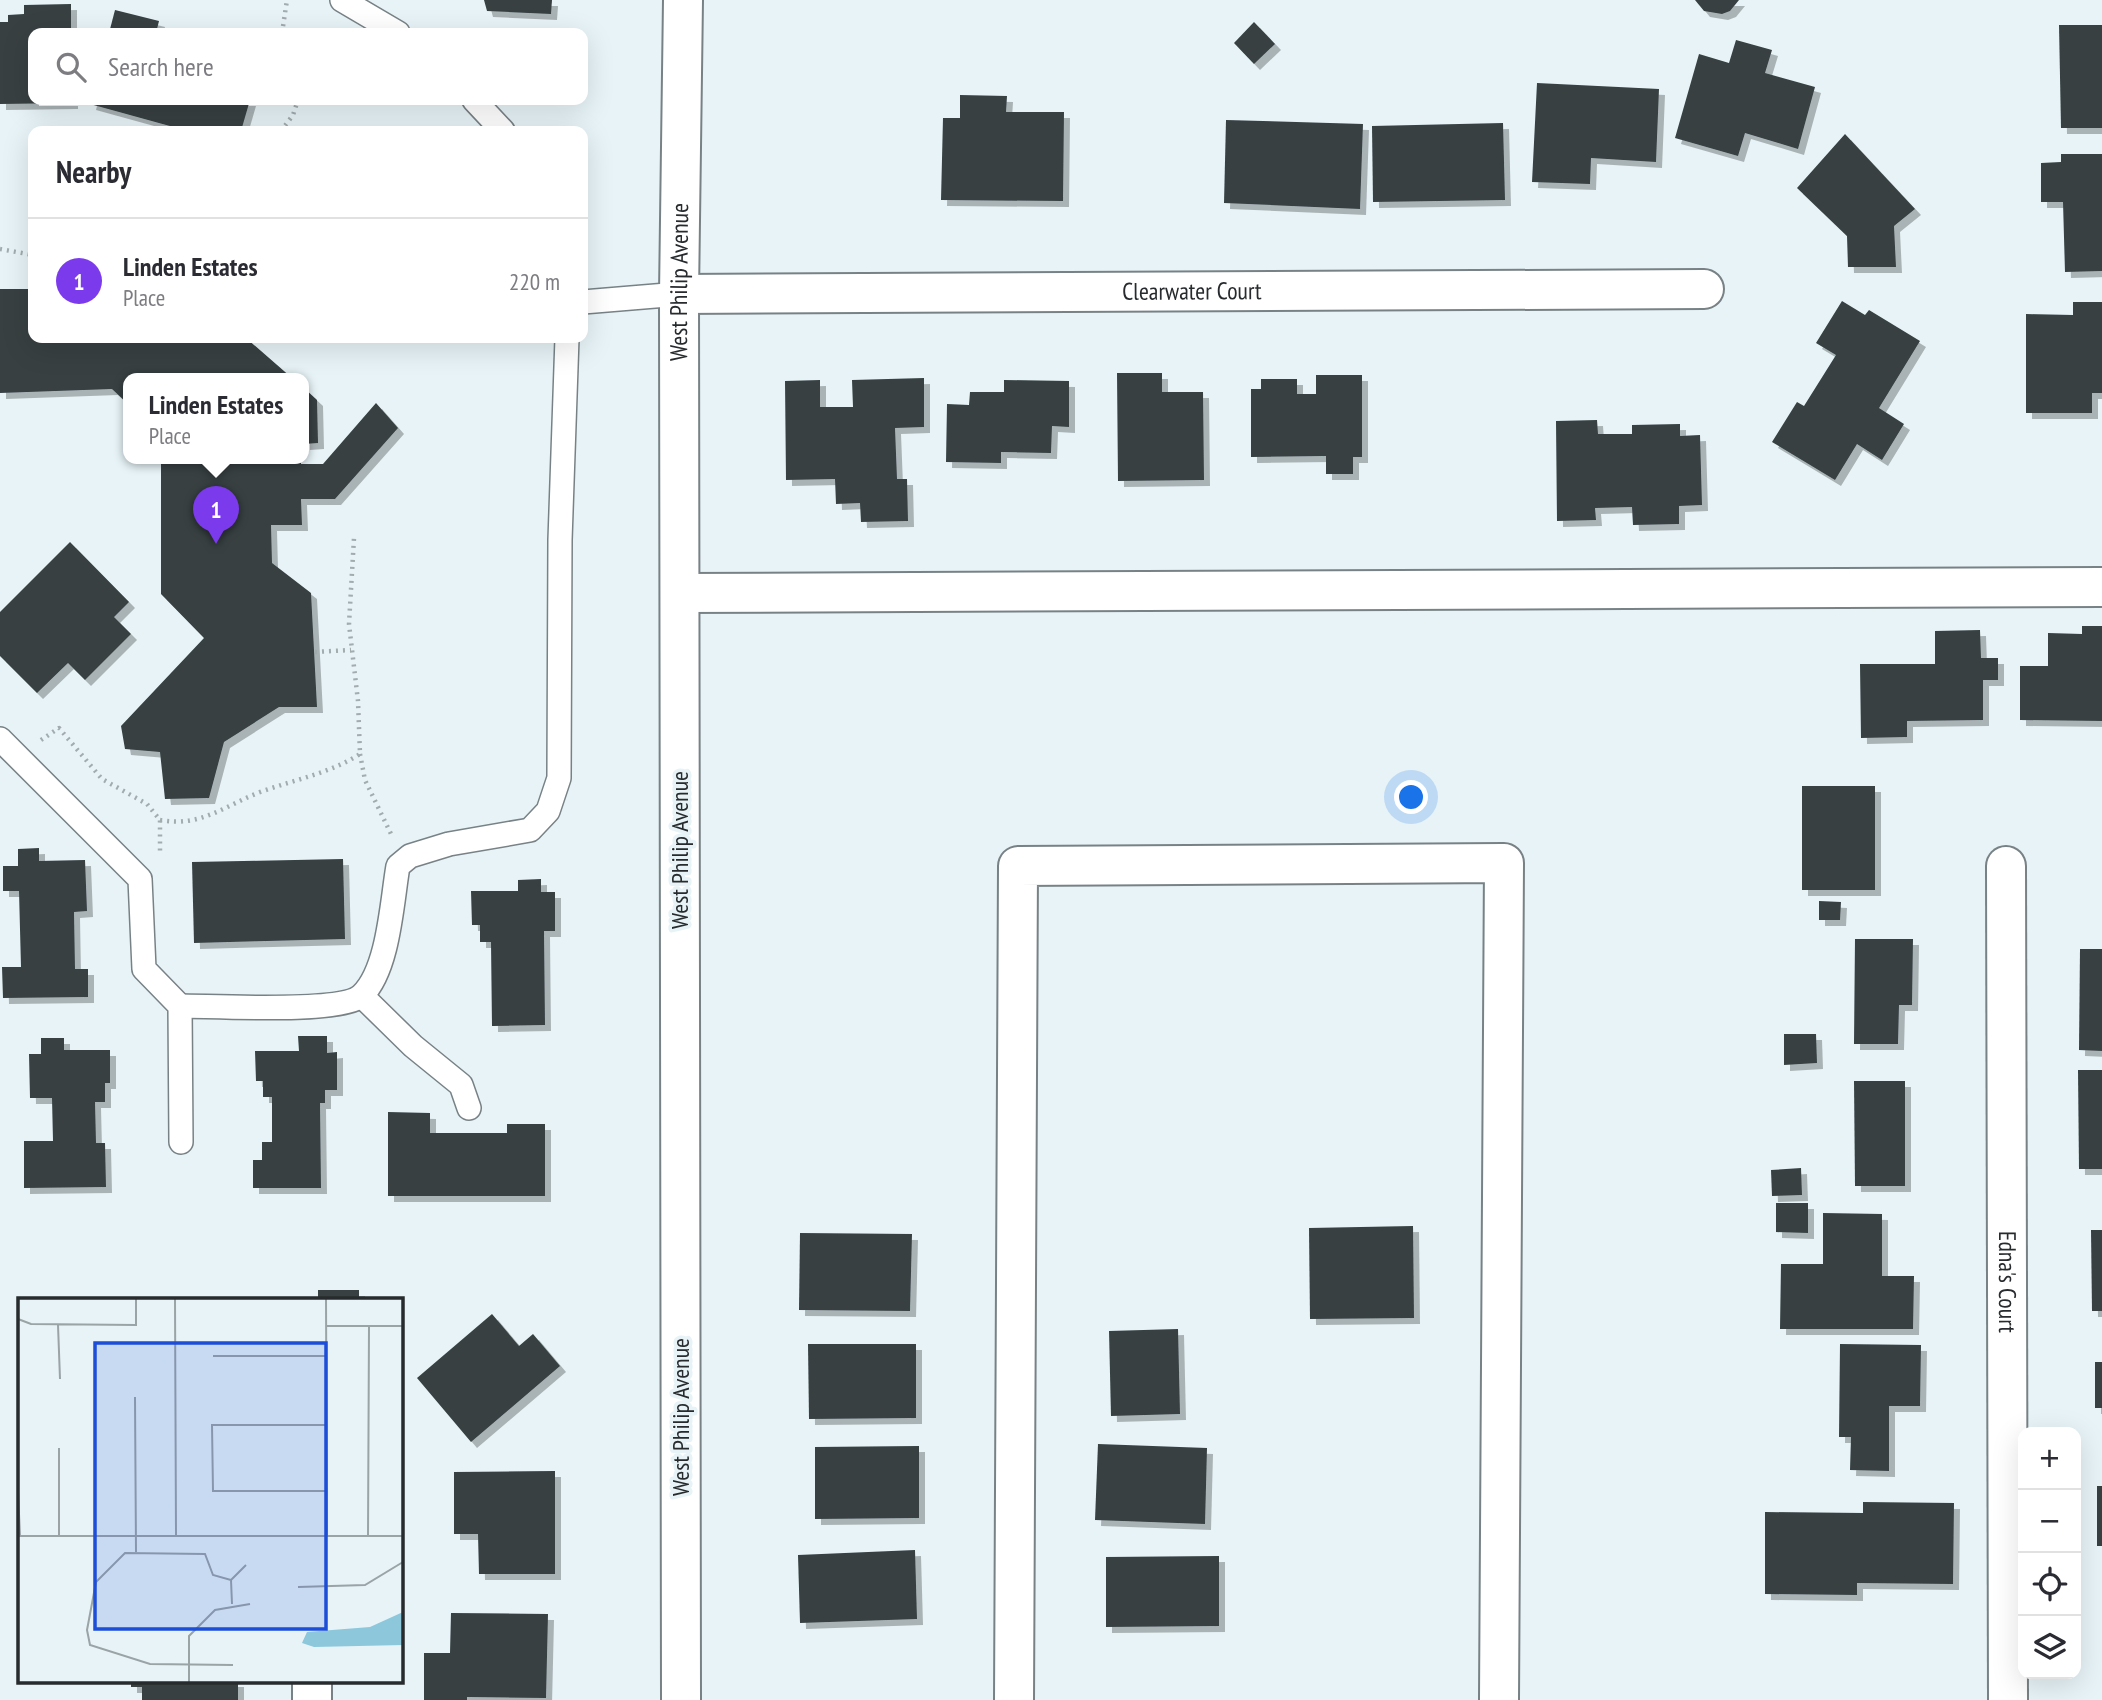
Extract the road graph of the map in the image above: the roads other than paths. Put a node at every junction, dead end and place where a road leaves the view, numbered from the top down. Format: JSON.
{"nodes":[{"id":1,"x":342,"y":0,"type":"edge"},
{"id":2,"x":683,"y":0,"type":"edge"},
{"id":3,"x":390,"y":28,"type":"edge"},
{"id":4,"x":479,"y":105,"type":"edge"},
{"id":5,"x":498,"y":126,"type":"edge"},
{"id":6,"x":1704,"y":289,"type":"dead end"},
{"id":7,"x":679,"y":294,"type":"junction"},
{"id":8,"x":588,"y":302,"type":"edge"},
{"id":9,"x":566,"y":343,"type":"edge"},
{"id":10,"x":2102,"y":587,"type":"edge"},
{"id":11,"x":680,"y":593,"type":"junction"},
{"id":12,"x":0,"y":739,"type":"edge"},
{"id":13,"x":2006,"y":866,"type":"dead end"},
{"id":14,"x":362,"y":996,"type":"junction"},
{"id":15,"x":180,"y":1006,"type":"junction"},
{"id":16,"x":469,"y":1108,"type":"dead end"},
{"id":17,"x":181,"y":1142,"type":"dead end"},
{"id":18,"x":312,"y":1682,"type":"edge"},
{"id":19,"x":312,"y":1700,"type":"edge"},
{"id":20,"x":681,"y":1700,"type":"edge"},
{"id":21,"x":1014,"y":1700,"type":"edge"},
{"id":22,"x":1499,"y":1700,"type":"edge"},
{"id":23,"x":2008,"y":1700,"type":"edge"}],
"edges":[{"from":1,"to":3,"type":"lane"},
{"from":2,"to":7,"type":"street","name":"West Philip Avenue"},
{"from":4,"to":5,"type":"lane"},
{"from":6,"to":7,"type":"street","name":"Clearwater Court"},
{"from":7,"to":8,"type":"lane"},
{"from":7,"to":11,"type":"street","name":"West Philip Avenue"},
{"from":9,"to":14,"type":"lane"},
{"from":10,"to":11,"type":"street"},
{"from":11,"to":20,"type":"street","name":"West Philip Avenue"},
{"from":12,"to":15,"type":"lane"},
{"from":13,"to":23,"type":"street","name":"Edna's Court"},
{"from":14,"to":15,"type":"lane"},
{"from":14,"to":16,"type":"lane"},
{"from":15,"to":17,"type":"lane"},
{"from":18,"to":19,"type":"street"},
{"from":21,"to":22,"type":"street"}]}
